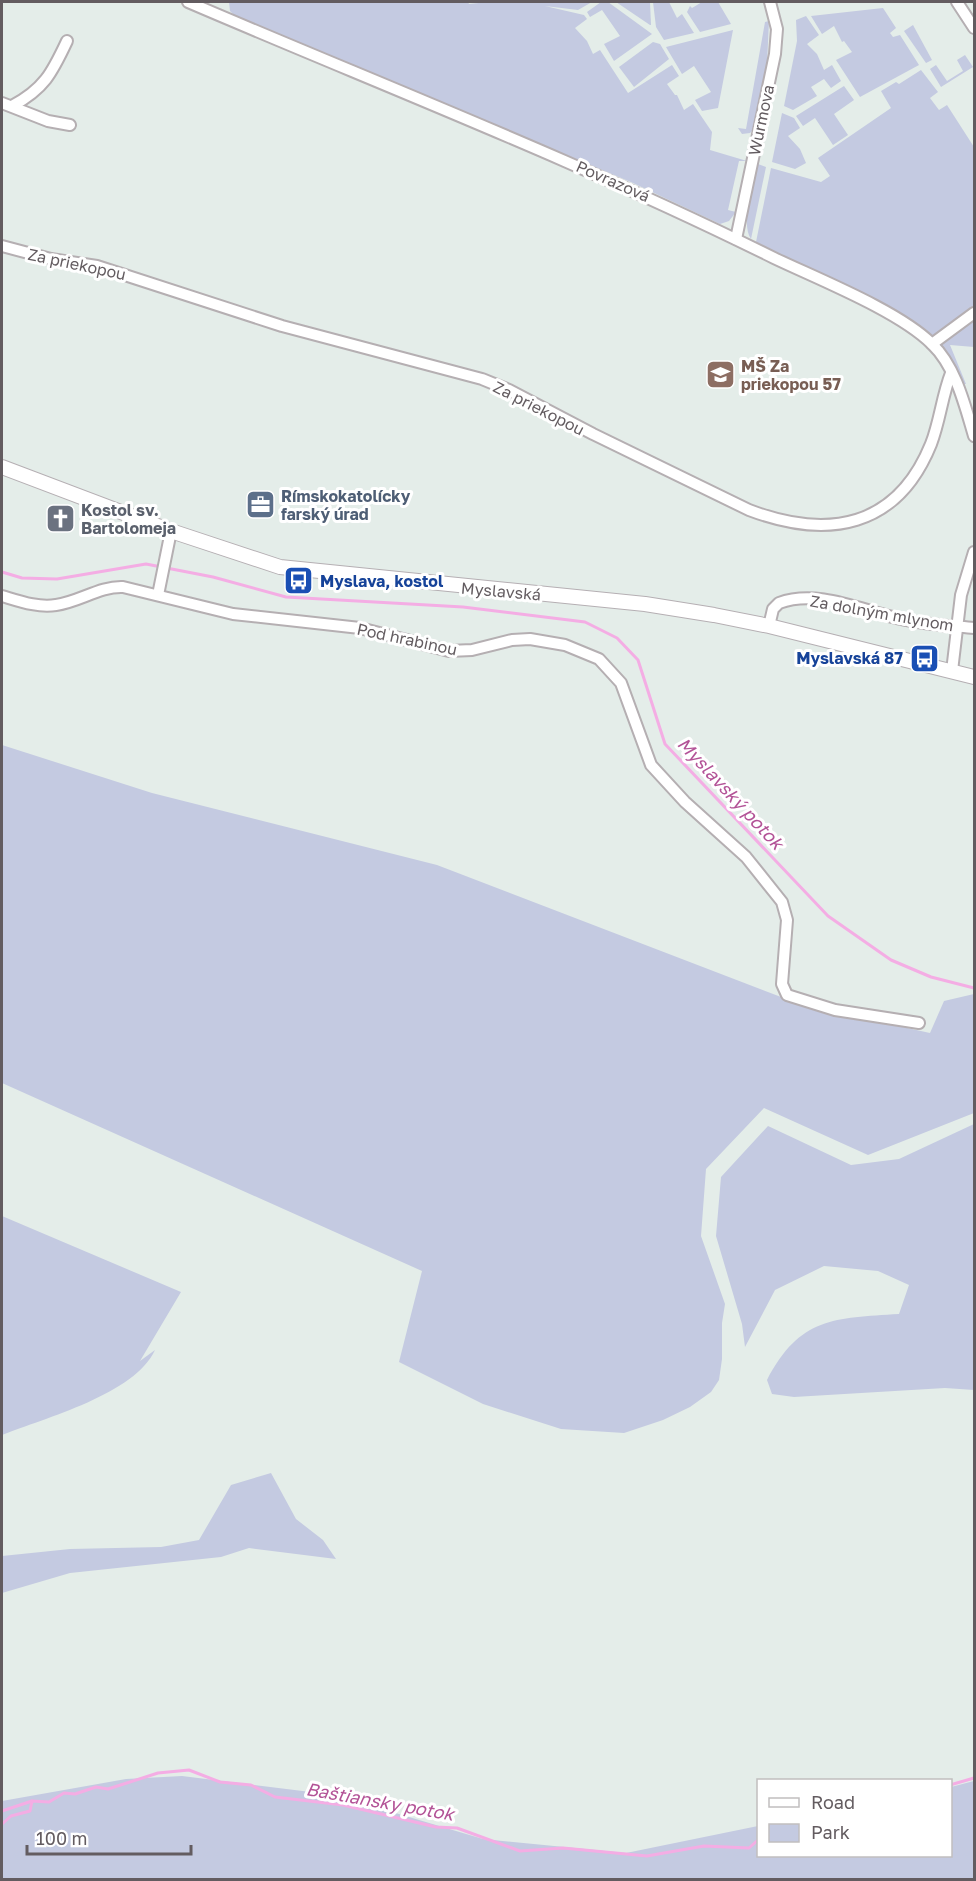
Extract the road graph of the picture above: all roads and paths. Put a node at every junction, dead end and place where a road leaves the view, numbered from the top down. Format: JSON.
{"nodes":[{"id":1,"x":188,"y":2,"type":"edge"},
{"id":2,"x":770,"y":2,"type":"edge"},
{"id":3,"x":957,"y":2,"type":"edge"},
{"id":4,"x":975,"y":28,"type":"edge"},
{"id":5,"x":68,"y":41,"type":"dead end"},
{"id":6,"x":7,"y":105,"type":"edge"},
{"id":7,"x":70,"y":125,"type":"dead end"},
{"id":8,"x":736,"y":239,"type":"junction"},
{"id":9,"x":2,"y":246,"type":"edge"},
{"id":10,"x":975,"y":313,"type":"edge"},
{"id":11,"x":932,"y":344,"type":"junction"},
{"id":12,"x":951,"y":374,"type":"junction"},
{"id":13,"x":975,"y":436,"type":"edge"},
{"id":14,"x":2,"y":467,"type":"edge"},
{"id":15,"x":171,"y":531,"type":"junction"},
{"id":16,"x":975,"y":552,"type":"edge"},
{"id":17,"x":159,"y":595,"type":"junction"},
{"id":18,"x":2,"y":596,"type":"edge"},
{"id":19,"x":769,"y":626,"type":"junction"},
{"id":20,"x":958,"y":626,"type":"junction"},
{"id":21,"x":975,"y":628,"type":"edge"},
{"id":22,"x":952,"y":671,"type":"junction"},
{"id":23,"x":975,"y":677,"type":"edge"},
{"id":24,"x":919,"y":1023,"type":"dead end"}],
"edges":[{"from":1,"to":8,"type":"street","name":"Povrazová"},
{"from":2,"to":8,"type":"street","name":"Wurmova"},
{"from":3,"to":4,"type":"street"},
{"from":5,"to":6,"type":"street"},
{"from":6,"to":7,"type":"street"},
{"from":8,"to":11,"type":"street","name":"Povrazová"},
{"from":9,"to":12,"type":"street","name":"Za priekopou"},
{"from":10,"to":11,"type":"street"},
{"from":11,"to":12,"type":"street","name":"Povrazová"},
{"from":12,"to":13,"type":"street","name":"Povrazová"},
{"from":14,"to":15,"type":"street","name":"Myslavská"},
{"from":15,"to":17,"type":"street"},
{"from":15,"to":19,"type":"street","name":"Myslavská"},
{"from":16,"to":20,"type":"street"},
{"from":17,"to":18,"type":"street","name":"Pod hrabinou"},
{"from":17,"to":24,"type":"street","name":"Pod hrabinou"},
{"from":19,"to":20,"type":"street","name":"Za dolným mlynom"},
{"from":19,"to":22,"type":"street","name":"Myslavská"},
{"from":20,"to":21,"type":"street","name":"Za dolným mlynom"},
{"from":20,"to":22,"type":"street"},
{"from":22,"to":23,"type":"street","name":"Myslavská"}]}
